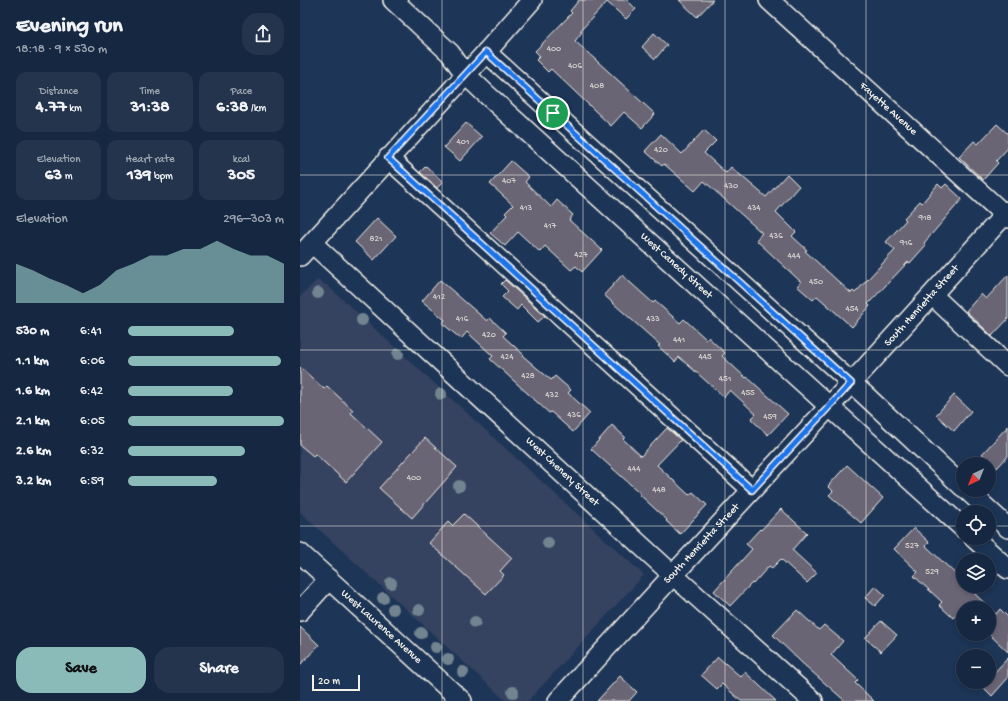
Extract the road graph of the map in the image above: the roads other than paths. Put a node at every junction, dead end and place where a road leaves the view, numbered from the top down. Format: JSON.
{"nodes":[{"id":1,"x":393,"y":0,"type":"edge"},
{"id":2,"x":769,"y":0,"type":"edge"},
{"id":3,"x":529,"y":1,"type":"edge"},
{"id":4,"x":486,"y":52,"type":"junction"},
{"id":5,"x":465,"y":74,"type":"junction"},
{"id":6,"x":388,"y":158,"type":"junction"},
{"id":7,"x":1007,"y":215,"type":"edge"},
{"id":8,"x":306,"y":249,"type":"edge"},
{"id":9,"x":932,"y":295,"type":"junction"},
{"id":10,"x":1008,"y":366,"type":"edge"},
{"id":11,"x":851,"y":383,"type":"junction"},
{"id":12,"x":830,"y":406,"type":"junction"},
{"id":13,"x":956,"y":480,"type":"edge"},
{"id":14,"x":752,"y":490,"type":"junction"},
{"id":15,"x":975,"y":497,"type":"edge"},
{"id":16,"x":956,"y":522,"type":"edge"},
{"id":17,"x":1008,"y":528,"type":"edge"},
{"id":18,"x":982,"y":545,"type":"edge"},
{"id":19,"x":300,"y":553,"type":"edge"},
{"id":20,"x":1008,"y":569,"type":"edge"},
{"id":21,"x":673,"y":575,"type":"junction"},
{"id":22,"x":328,"y":579,"type":"junction"},
{"id":23,"x":300,"y":611,"type":"edge"},
{"id":24,"x":462,"y":701,"type":"edge"},
{"id":25,"x":558,"y":701,"type":"edge"},
{"id":26,"x":813,"y":701,"type":"edge"}],
"edges":[{"from":1,"to":5,"type":"street","name":"West Canedy Street"},
{"from":2,"to":7,"type":"street","name":"Fayette Avenue"},
{"from":3,"to":4,"type":"street"},
{"from":4,"to":5,"type":"street"},
{"from":4,"to":11,"type":"street"},
{"from":5,"to":6,"type":"street"},
{"from":5,"to":12,"type":"street","name":"West Canedy Street"},
{"from":6,"to":8,"type":"street"},
{"from":6,"to":14,"type":"street"},
{"from":7,"to":9,"type":"street","name":"South Henrietta Street"},
{"from":8,"to":21,"type":"street","name":"West Chenery Street"},
{"from":9,"to":10,"type":"street"},
{"from":9,"to":11,"type":"street","name":"South Henrietta Street"},
{"from":11,"to":12,"type":"street","name":"South Henrietta Street"},
{"from":11,"to":13,"type":"street"},
{"from":12,"to":14,"type":"street","name":"South Henrietta Street"},
{"from":12,"to":16,"type":"street","name":"West Canedy Street"},
{"from":14,"to":21,"type":"street","name":"South Henrietta Street"},
{"from":15,"to":17,"type":"street"},
{"from":18,"to":20,"type":"street"},
{"from":19,"to":22,"type":"street","name":"West Lawrence Avenue"},
{"from":21,"to":25,"type":"street","name":"South Henrietta Street"},
{"from":21,"to":26,"type":"street","name":"West Chenery Street"},
{"from":22,"to":23,"type":"street"},
{"from":22,"to":24,"type":"street","name":"West Lawrence Avenue"}]}
